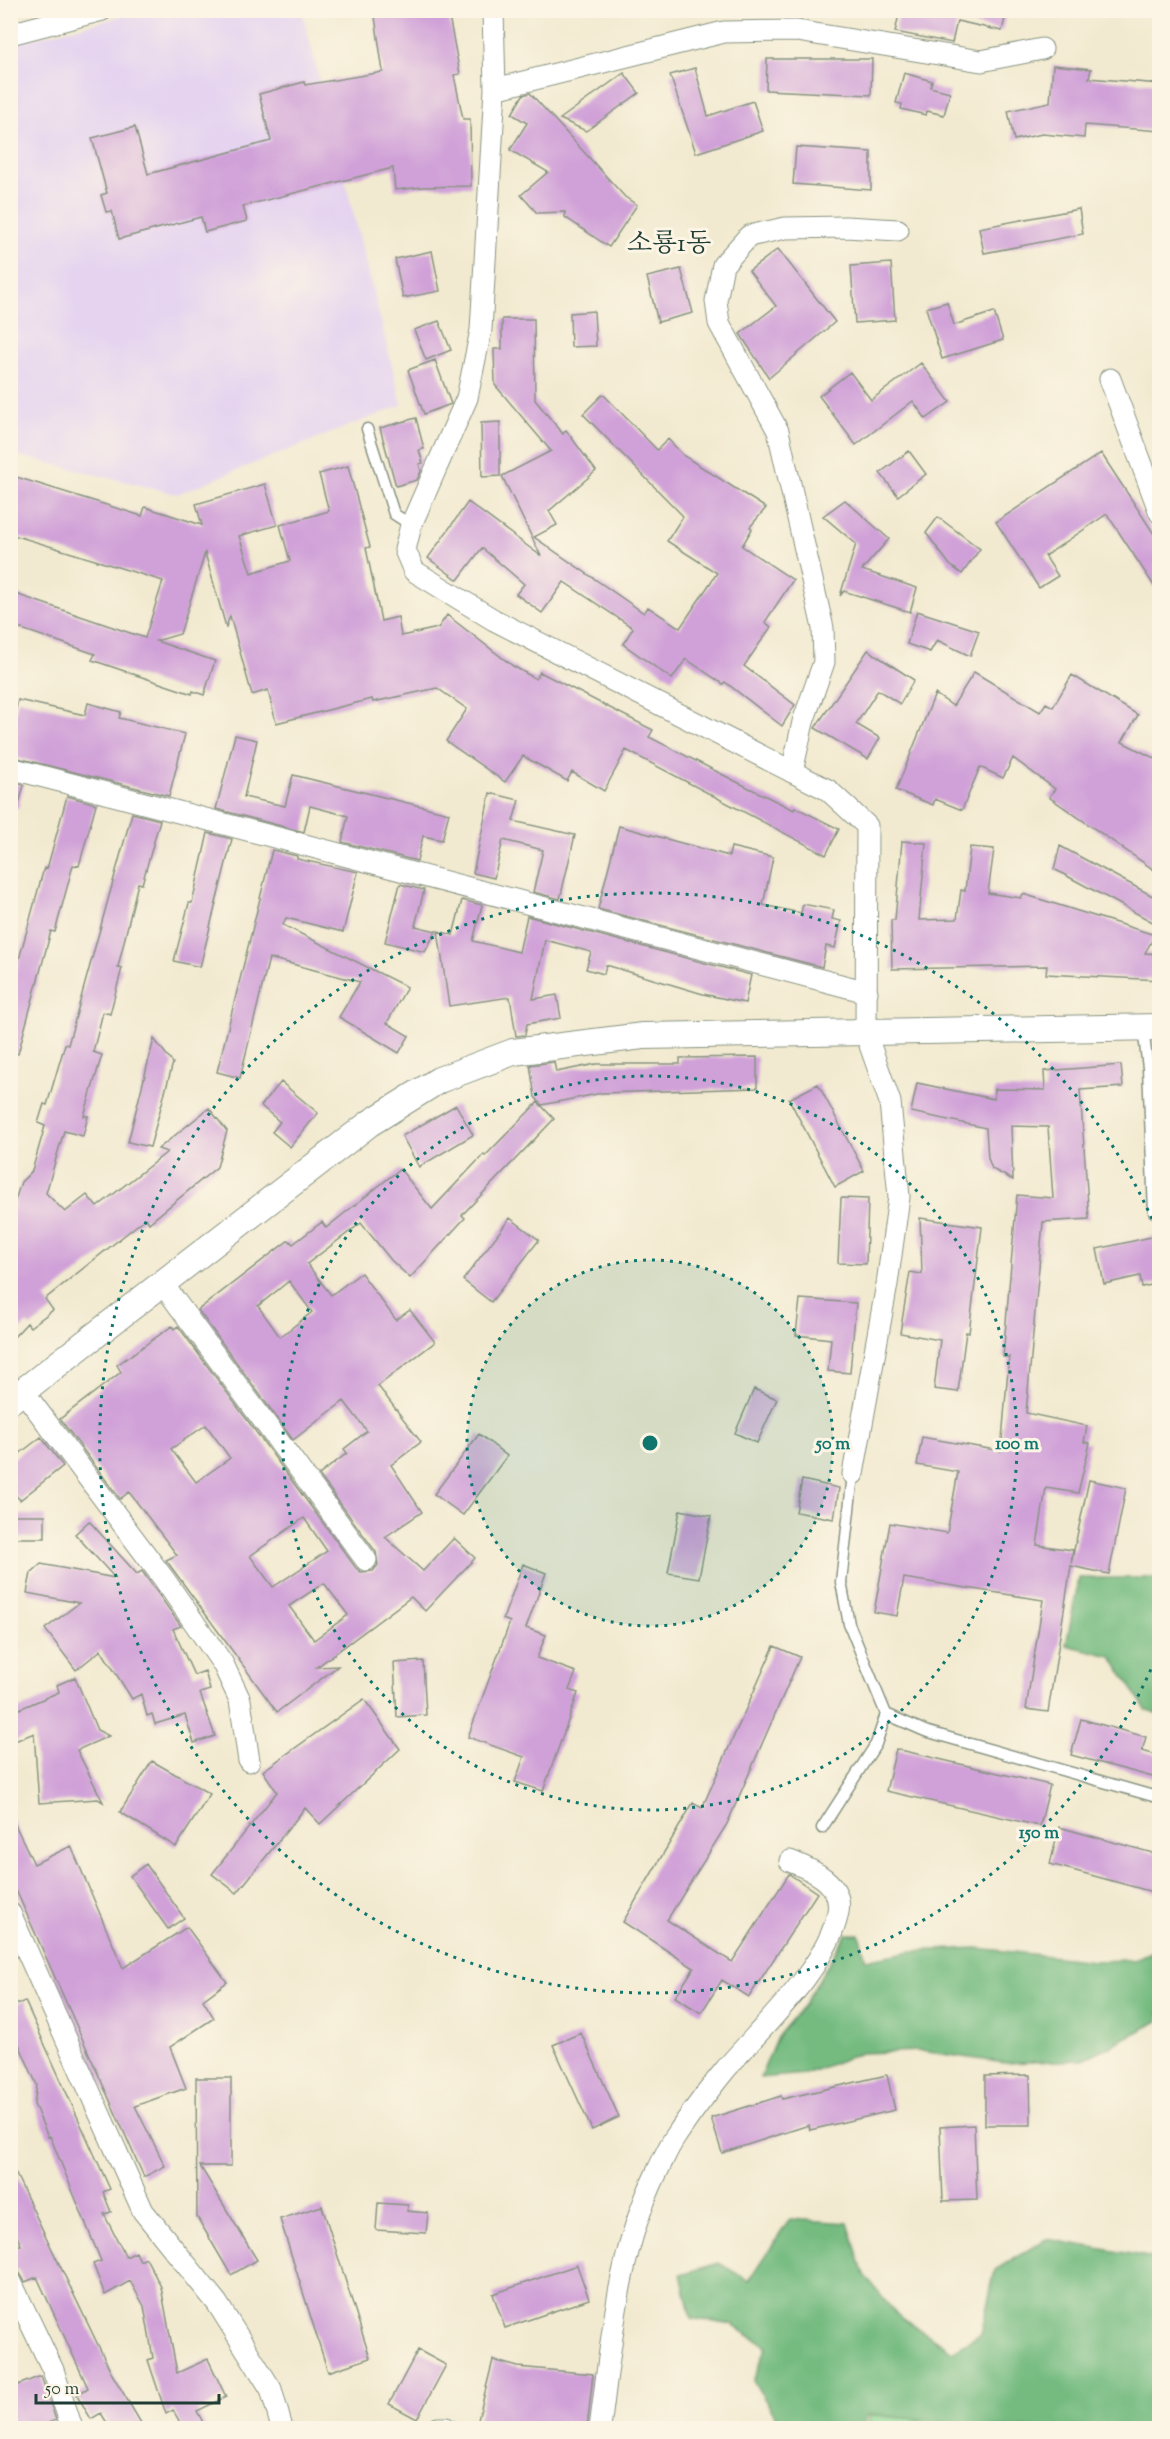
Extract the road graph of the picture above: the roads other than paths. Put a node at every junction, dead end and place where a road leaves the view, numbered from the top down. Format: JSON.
{"nodes":[{"id":1,"x":102,"y":10,"type":"edge"},
{"id":2,"x":493,"y":10,"type":"edge"},
{"id":3,"x":10,"y":34,"type":"edge"},
{"id":4,"x":1042,"y":49,"type":"dead end"},
{"id":5,"x":495,"y":89,"type":"junction"},
{"id":6,"x":898,"y":230,"type":"dead end"},
{"id":7,"x":1110,"y":379,"type":"dead end"},
{"id":8,"x":367,"y":429,"type":"dead end"},
{"id":9,"x":1160,"y":513,"type":"edge"},
{"id":10,"x":411,"y":525,"type":"junction"},
{"id":11,"x":10,"y":768,"type":"edge"},
{"id":12,"x":792,"y":772,"type":"junction"},
{"id":13,"x":867,"y":992,"type":"junction"},
{"id":14,"x":1151,"y":1027,"type":"edge"},
{"id":15,"x":866,"y":1034,"type":"junction"},
{"id":16,"x":1154,"y":1212,"type":"dead end"},
{"id":17,"x":162,"y":1283,"type":"junction"},
{"id":18,"x":17,"y":1396,"type":"edge"},
{"id":19,"x":853,"y":1474,"type":"joint"},
{"id":20,"x":366,"y":1560,"type":"dead end"},
{"id":21,"x":886,"y":1714,"type":"junction"},
{"id":22,"x":249,"y":1761,"type":"dead end"},
{"id":23,"x":1160,"y":1798,"type":"edge"},
{"id":24,"x":822,"y":1828,"type":"dead end"},
{"id":25,"x":790,"y":1862,"type":"dead end"},
{"id":26,"x":10,"y":1913,"type":"edge"},
{"id":27,"x":10,"y":2280,"type":"edge"},
{"id":28,"x":72,"y":2428,"type":"edge"},
{"id":29,"x":282,"y":2428,"type":"edge"},
{"id":30,"x":438,"y":2428,"type":"edge"},
{"id":31,"x":446,"y":2428,"type":"edge"},
{"id":32,"x":600,"y":2428,"type":"edge"}],
"edges":[{"from":1,"to":3,"type":"street"},
{"from":2,"to":5,"type":"street"},
{"from":4,"to":5,"type":"street"},
{"from":5,"to":10,"type":"street"},
{"from":6,"to":12,"type":"street"},
{"from":7,"to":9,"type":"street"},
{"from":8,"to":10,"type":"lane"},
{"from":10,"to":12,"type":"street"},
{"from":11,"to":13,"type":"street"},
{"from":12,"to":13,"type":"street"},
{"from":13,"to":15,"type":"street"},
{"from":14,"to":15,"type":"street"},
{"from":14,"to":16,"type":"lane"},
{"from":15,"to":17,"type":"street"},
{"from":15,"to":19,"type":"street"},
{"from":17,"to":18,"type":"street"},
{"from":17,"to":20,"type":"street"},
{"from":18,"to":22,"type":"street"},
{"from":19,"to":21,"type":"lane"},
{"from":21,"to":23,"type":"lane"},
{"from":21,"to":24,"type":"lane"},
{"from":25,"to":32,"type":"street"},
{"from":26,"to":29,"type":"street"},
{"from":27,"to":28,"type":"street"},
{"from":30,"to":31,"type":"street"}]}
